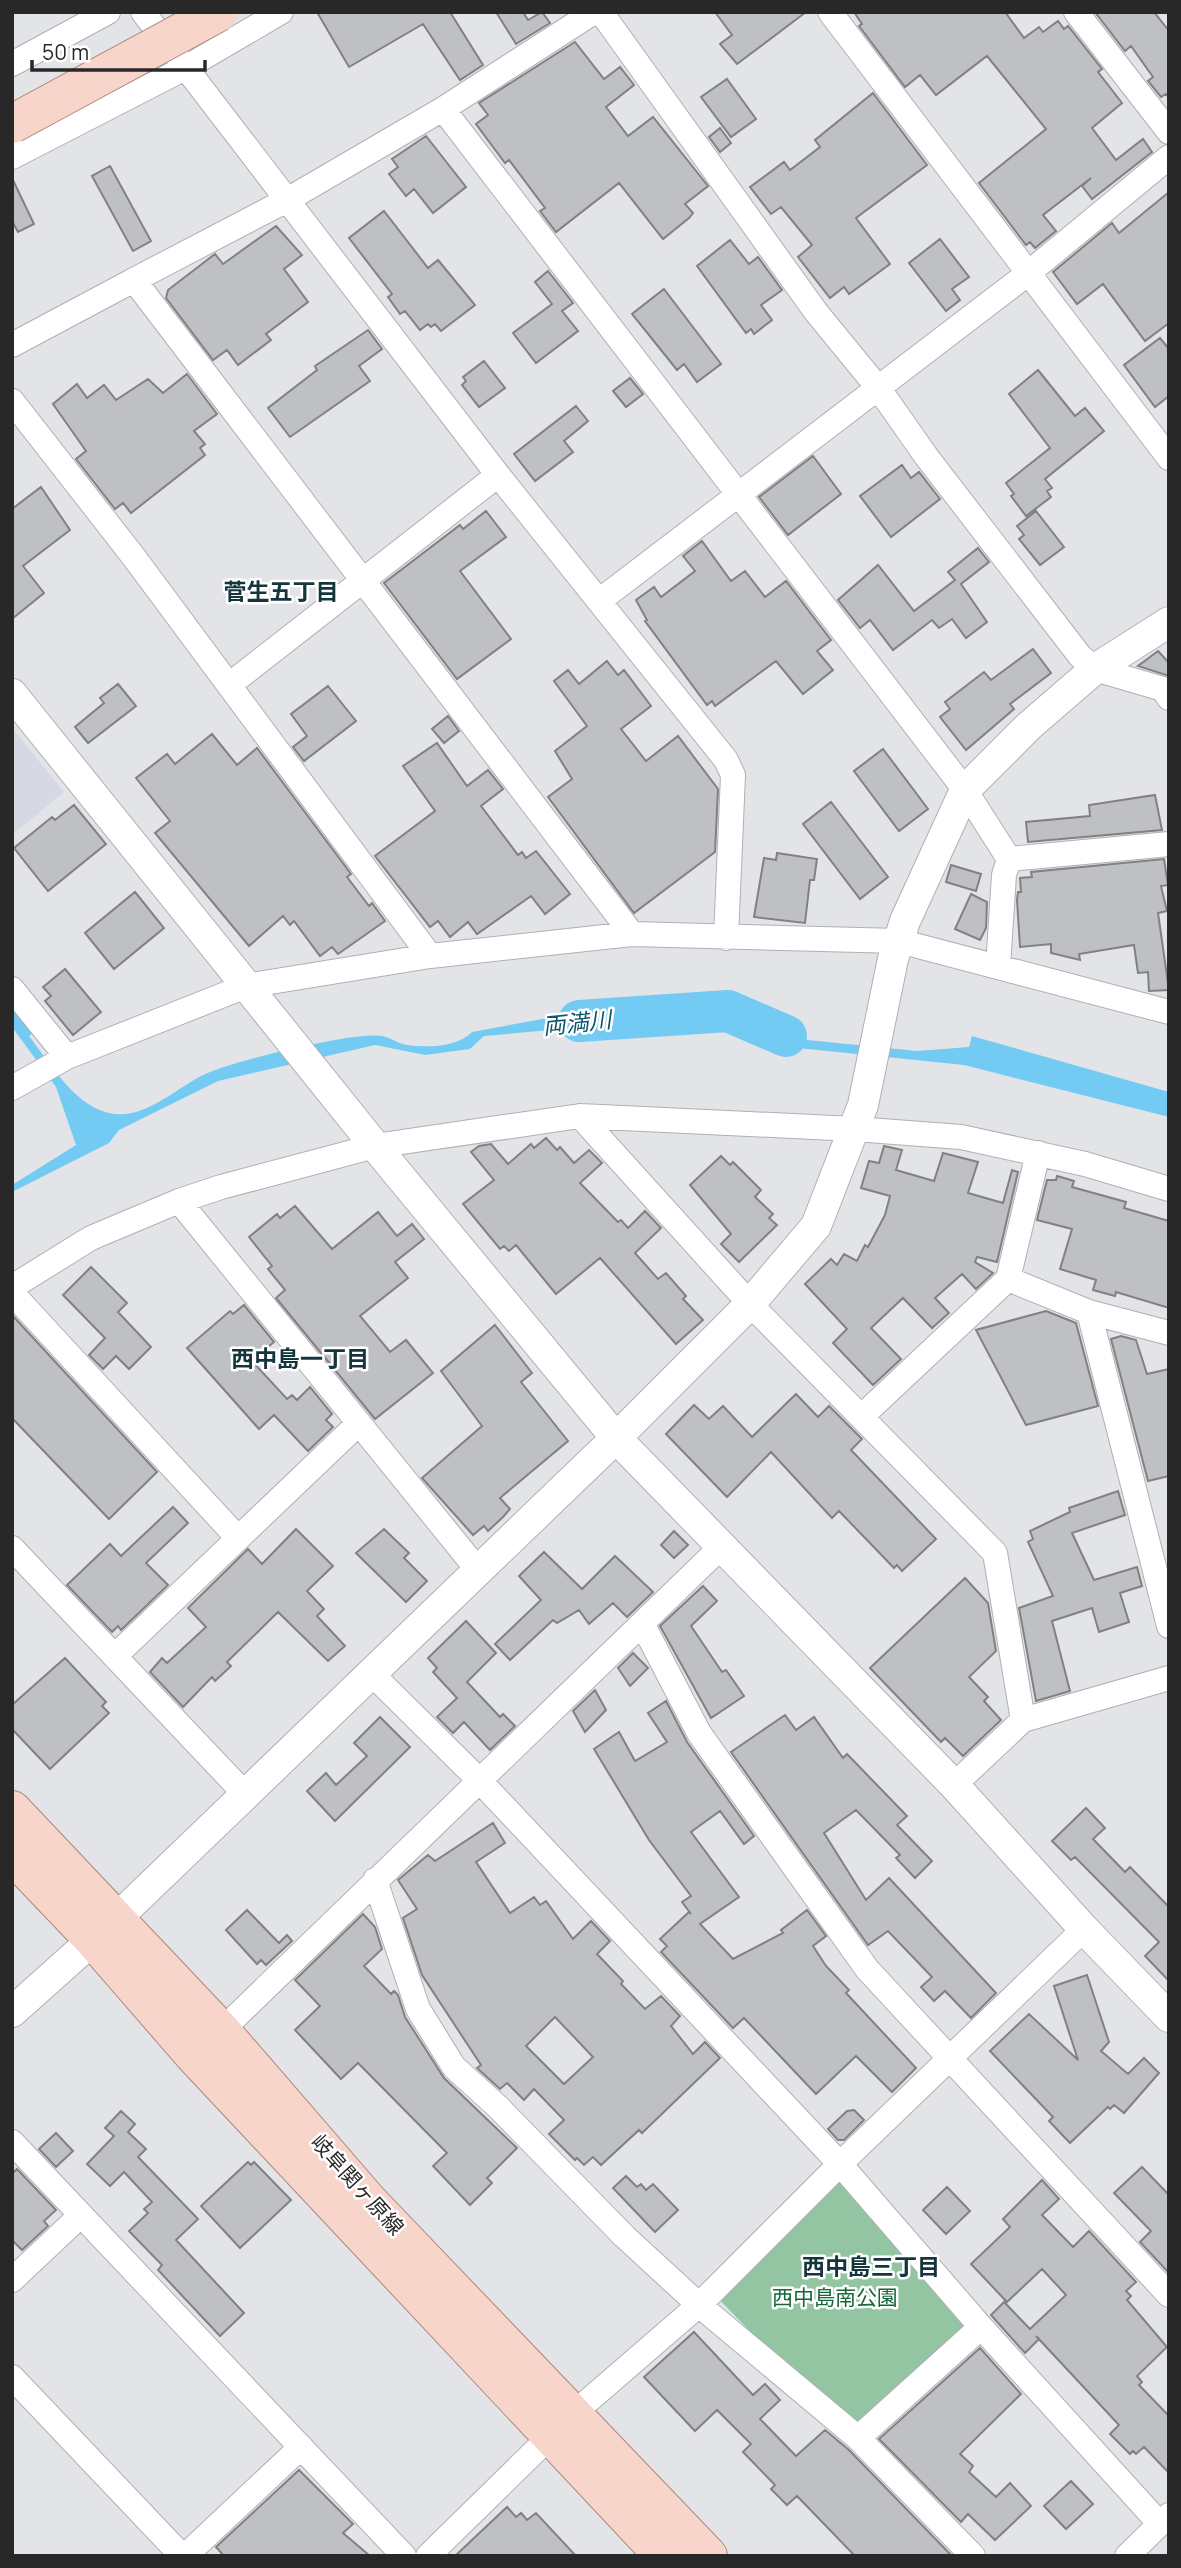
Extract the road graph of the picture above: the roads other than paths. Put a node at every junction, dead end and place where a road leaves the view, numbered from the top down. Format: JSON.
{"nodes":[{"id":1,"x":108,"y":12,"type":"edge"},
{"id":2,"x":143,"y":12,"type":"edge"},
{"id":3,"x":163,"y":12,"type":"edge"},
{"id":4,"x":219,"y":12,"type":"edge"},
{"id":5,"x":281,"y":12,"type":"edge"},
{"id":6,"x":594,"y":12,"type":"edge"},
{"id":7,"x":601,"y":12,"type":"edge"},
{"id":8,"x":830,"y":12,"type":"edge"},
{"id":9,"x":1076,"y":12,"type":"edge"},
{"id":10,"x":12,"y":64,"type":"edge"},
{"id":11,"x":187,"y":67,"type":"junction"},
{"id":12,"x":12,"y":94,"type":"edge"},
{"id":13,"x":443,"y":108,"type":"junction"},
{"id":14,"x":12,"y":124,"type":"edge"},
{"id":15,"x":1169,"y":132,"type":"edge"},
{"id":16,"x":12,"y":157,"type":"edge"},
{"id":17,"x":1169,"y":157,"type":"edge"},
{"id":18,"x":286,"y":200,"type":"junction"},
{"id":19,"x":1026,"y":275,"type":"junction"},
{"id":20,"x":134,"y":280,"type":"junction"},
{"id":21,"x":12,"y":345,"type":"edge"},
{"id":22,"x":879,"y":389,"type":"junction"},
{"id":23,"x":12,"y":401,"type":"edge"},
{"id":24,"x":1169,"y":458,"type":"edge"},
{"id":25,"x":498,"y":475,"type":"junction"},
{"id":26,"x":737,"y":495,"type":"junction"},
{"id":27,"x":362,"y":579,"type":"junction"},
{"id":28,"x":599,"y":601,"type":"junction"},
{"id":29,"x":1169,"y":622,"type":"edge"},
{"id":30,"x":1095,"y":669,"type":"junction"},
{"id":31,"x":229,"y":685,"type":"junction"},
{"id":32,"x":12,"y":694,"type":"edge"},
{"id":33,"x":1169,"y":698,"type":"edge"},
{"id":34,"x":965,"y":790,"type":"junction"},
{"id":35,"x":1169,"y":844,"type":"edge"},
{"id":36,"x":1009,"y":859,"type":"junction"},
{"id":37,"x":632,"y":934,"type":"junction"},
{"id":38,"x":726,"y":938,"type":"junction"},
{"id":39,"x":896,"y":950,"type":"junction"},
{"id":40,"x":430,"y":956,"type":"junction"},
{"id":41,"x":998,"y":967,"type":"junction"},
{"id":42,"x":12,"y":989,"type":"edge"},
{"id":43,"x":254,"y":996,"type":"junction"},
{"id":44,"x":1169,"y":1012,"type":"edge"},
{"id":45,"x":67,"y":1057,"type":"junction"},
{"id":46,"x":12,"y":1088,"type":"edge"},
{"id":47,"x":580,"y":1116,"type":"junction"},
{"id":48,"x":859,"y":1117,"type":"junction"},
{"id":49,"x":375,"y":1146,"type":"junction"},
{"id":50,"x":1038,"y":1153,"type":"junction"},
{"id":51,"x":1169,"y":1189,"type":"edge"},
{"id":52,"x":179,"y":1201,"type":"junction"},
{"id":53,"x":1008,"y":1279,"type":"junction"},
{"id":54,"x":12,"y":1287,"type":"edge"},
{"id":55,"x":12,"y":1293,"type":"edge"},
{"id":56,"x":750,"y":1304,"type":"junction"},
{"id":57,"x":1089,"y":1312,"type":"junction"},
{"id":58,"x":1169,"y":1333,"type":"edge"},
{"id":59,"x":861,"y":1418,"type":"junction"},
{"id":60,"x":359,"y":1423,"type":"junction"},
{"id":61,"x":616,"y":1438,"type":"junction"},
{"id":62,"x":237,"y":1538,"type":"junction"},
{"id":63,"x":722,"y":1547,"type":"junction"},
{"id":64,"x":12,"y":1548,"type":"edge"},
{"id":65,"x":477,"y":1569,"type":"junction"},
{"id":66,"x":643,"y":1625,"type":"junction"},
{"id":67,"x":1169,"y":1626,"type":"edge"},
{"id":68,"x":116,"y":1655,"type":"junction"},
{"id":69,"x":372,"y":1674,"type":"junction"},
{"id":70,"x":1169,"y":1678,"type":"edge"},
{"id":71,"x":1023,"y":1720,"type":"junction"},
{"id":72,"x":479,"y":1780,"type":"junction"},
{"id":73,"x":954,"y":1785,"type":"junction"},
{"id":74,"x":245,"y":1794,"type":"junction"},
{"id":75,"x":12,"y":1810,"type":"edge"},
{"id":76,"x":12,"y":1854,"type":"edge"},
{"id":77,"x":375,"y":1880,"type":"junction"},
{"id":78,"x":1084,"y":1929,"type":"junction"},
{"id":79,"x":105,"y":1930,"type":"junction"},
{"id":80,"x":12,"y":2012,"type":"edge"},
{"id":81,"x":1168,"y":2016,"type":"edge"},
{"id":82,"x":222,"y":2031,"type":"junction"},
{"id":83,"x":949,"y":2059,"type":"junction"},
{"id":84,"x":12,"y":2142,"type":"edge"},
{"id":85,"x":839,"y":2164,"type":"junction"},
{"id":86,"x":81,"y":2215,"type":"junction"},
{"id":87,"x":12,"y":2280,"type":"edge"},
{"id":88,"x":1169,"y":2295,"type":"edge"},
{"id":89,"x":699,"y":2305,"type":"junction"},
{"id":90,"x":981,"y":2327,"type":"junction"},
{"id":91,"x":12,"y":2377,"type":"edge"},
{"id":92,"x":563,"y":2423,"type":"junction"},
{"id":93,"x":858,"y":2438,"type":"junction"},
{"id":94,"x":300,"y":2447,"type":"junction"},
{"id":95,"x":1164,"y":2520,"type":"edge"},
{"id":96,"x":183,"y":2556,"type":"edge"},
{"id":97,"x":404,"y":2556,"type":"edge"},
{"id":98,"x":428,"y":2556,"type":"edge"},
{"id":99,"x":664,"y":2556,"type":"edge"},
{"id":100,"x":708,"y":2556,"type":"edge"},
{"id":101,"x":972,"y":2556,"type":"edge"},
{"id":102,"x":1127,"y":2556,"type":"edge"}],
"edges":[{"from":1,"to":10,"type":"street"},
{"from":2,"to":11,"type":"street"},
{"from":3,"to":12,"type":"main road"},
{"from":4,"to":14,"type":"main road","bridge":true},
{"from":5,"to":11,"type":"street"},
{"from":6,"to":13,"type":"street"},
{"from":7,"to":22,"type":"street"},
{"from":8,"to":19,"type":"street"},
{"from":9,"to":15,"type":"street"},
{"from":11,"to":16,"type":"street"},
{"from":11,"to":18,"type":"street"},
{"from":13,"to":18,"type":"street"},
{"from":13,"to":26,"type":"street"},
{"from":17,"to":19,"type":"street"},
{"from":18,"to":20,"type":"street"},
{"from":18,"to":25,"type":"street"},
{"from":19,"to":22,"type":"street"},
{"from":19,"to":24,"type":"street"},
{"from":20,"to":21,"type":"street"},
{"from":20,"to":27,"type":"street"},
{"from":22,"to":26,"type":"street"},
{"from":22,"to":30,"type":"street"},
{"from":23,"to":31,"type":"street"},
{"from":25,"to":27,"type":"street"},
{"from":25,"to":28,"type":"street"},
{"from":26,"to":28,"type":"street"},
{"from":26,"to":34,"type":"street"},
{"from":27,"to":31,"type":"street"},
{"from":27,"to":37,"type":"street"},
{"from":28,"to":38,"type":"street"},
{"from":29,"to":30,"type":"street"},
{"from":30,"to":33,"type":"street"},
{"from":30,"to":34,"type":"street"},
{"from":31,"to":40,"type":"street"},
{"from":32,"to":43,"type":"street"},
{"from":34,"to":36,"type":"street"},
{"from":34,"to":39,"type":"street"},
{"from":35,"to":36,"type":"street"},
{"from":36,"to":41,"type":"street"},
{"from":37,"to":38,"type":"street"},
{"from":37,"to":40,"type":"street"},
{"from":38,"to":39,"type":"street"},
{"from":39,"to":41,"type":"street"},
{"from":39,"to":48,"type":"street"},
{"from":40,"to":43,"type":"street"},
{"from":41,"to":44,"type":"street"},
{"from":42,"to":45,"type":"street"},
{"from":43,"to":45,"type":"street"},
{"from":43,"to":49,"type":"street"},
{"from":45,"to":46,"type":"street"},
{"from":47,"to":48,"type":"street"},
{"from":47,"to":49,"type":"street"},
{"from":47,"to":56,"type":"street"},
{"from":48,"to":50,"type":"street"},
{"from":48,"to":56,"type":"street"},
{"from":49,"to":52,"type":"street"},
{"from":49,"to":61,"type":"street"},
{"from":50,"to":51,"type":"street"},
{"from":50,"to":53,"type":"street"},
{"from":52,"to":54,"type":"street"},
{"from":52,"to":60,"type":"street"},
{"from":53,"to":57,"type":"street"},
{"from":53,"to":59,"type":"street"},
{"from":55,"to":62,"type":"street"},
{"from":56,"to":59,"type":"street"},
{"from":56,"to":61,"type":"street"},
{"from":57,"to":58,"type":"street"},
{"from":57,"to":67,"type":"street"},
{"from":59,"to":71,"type":"street"},
{"from":60,"to":62,"type":"street"},
{"from":60,"to":65,"type":"street"},
{"from":61,"to":63,"type":"street"},
{"from":61,"to":65,"type":"street"},
{"from":62,"to":68,"type":"street"},
{"from":63,"to":66,"type":"street"},
{"from":63,"to":73,"type":"street"},
{"from":64,"to":68,"type":"street"},
{"from":65,"to":69,"type":"street"},
{"from":66,"to":72,"type":"street"},
{"from":66,"to":83,"type":"street"},
{"from":68,"to":74,"type":"street"},
{"from":69,"to":72,"type":"street"},
{"from":69,"to":74,"type":"street"},
{"from":70,"to":71,"type":"street"},
{"from":71,"to":73,"type":"street"},
{"from":72,"to":77,"type":"street"},
{"from":72,"to":85,"type":"street"},
{"from":73,"to":78,"type":"street"},
{"from":74,"to":79,"type":"street"},
{"from":75,"to":79,"type":"main road","name":"岐阜関ヶ原線"},
{"from":76,"to":79,"type":"main road","name":"岐阜関ヶ原線"},
{"from":77,"to":82,"type":"street"},
{"from":77,"to":89,"type":"street"},
{"from":78,"to":81,"type":"street"},
{"from":78,"to":83,"type":"street"},
{"from":79,"to":80,"type":"street"},
{"from":79,"to":82,"type":"main road","name":"岐阜関ヶ原線"},
{"from":79,"to":92,"type":"main road","name":"岐阜関ヶ原線"},
{"from":82,"to":92,"type":"main road","name":"岐阜関ヶ原線"},
{"from":83,"to":85,"type":"street"},
{"from":83,"to":88,"type":"street"},
{"from":84,"to":86,"type":"street"},
{"from":85,"to":89,"type":"street"},
{"from":85,"to":90,"type":"street"},
{"from":86,"to":87,"type":"street"},
{"from":86,"to":94,"type":"street"},
{"from":89,"to":92,"type":"street"},
{"from":89,"to":93,"type":"street"},
{"from":90,"to":93,"type":"street"},
{"from":90,"to":95,"type":"street"},
{"from":91,"to":96,"type":"street"},
{"from":92,"to":98,"type":"street"},
{"from":92,"to":99,"type":"main road","name":"岐阜関ヶ原線"},
{"from":92,"to":100,"type":"main road","name":"岐阜関ヶ原線"},
{"from":93,"to":101,"type":"street"},
{"from":94,"to":96,"type":"street"},
{"from":94,"to":97,"type":"street"},
{"from":95,"to":102,"type":"street"}]}
